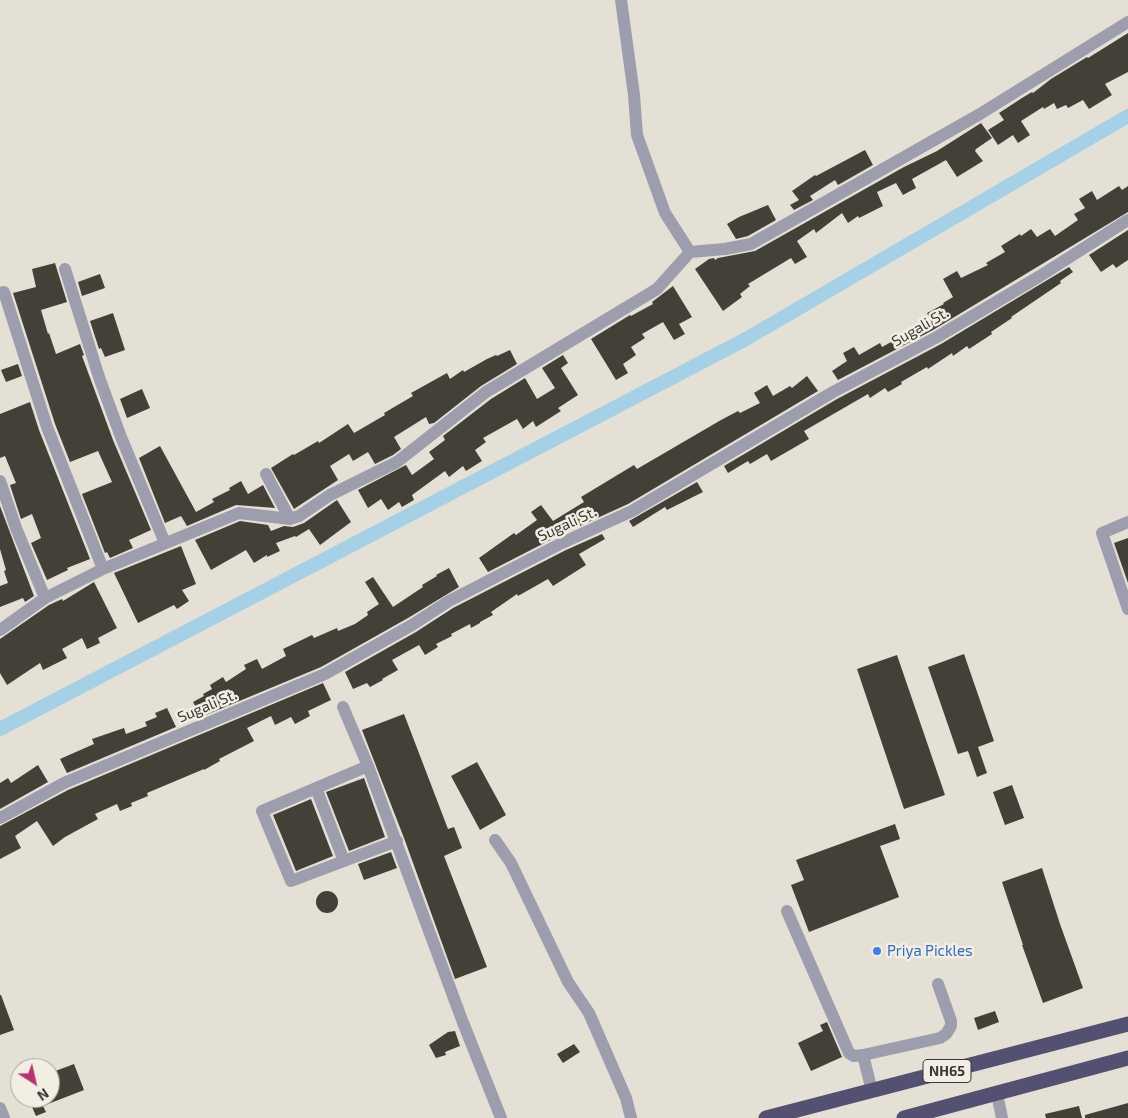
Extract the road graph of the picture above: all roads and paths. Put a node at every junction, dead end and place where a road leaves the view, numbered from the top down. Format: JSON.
{"nodes":[{"id":1,"x":621,"y":0,"type":"edge"},
{"id":2,"x":1128,"y":22,"type":"edge"},
{"id":3,"x":1128,"y":220,"type":"edge"},
{"id":4,"x":690,"y":252,"type":"junction"},
{"id":5,"x":65,"y":269,"type":"dead end"},
{"id":6,"x":0,"y":293,"type":"edge"},
{"id":7,"x":266,"y":474,"type":"dead end"},
{"id":8,"x":0,"y":481,"type":"edge"},
{"id":9,"x":290,"y":519,"type":"junction"},
{"id":10,"x":1128,"y":522,"type":"edge"},
{"id":11,"x":166,"y":543,"type":"junction"},
{"id":12,"x":104,"y":569,"type":"junction"},
{"id":13,"x":45,"y":598,"type":"junction"},
{"id":14,"x":1128,"y":609,"type":"edge"},
{"id":15,"x":0,"y":630,"type":"edge"},
{"id":16,"x":343,"y":707,"type":"dead end"},
{"id":17,"x":368,"y":766,"type":"junction"},
{"id":18,"x":316,"y":788,"type":"junction"},
{"id":19,"x":0,"y":818,"type":"edge"},
{"id":20,"x":495,"y":840,"type":"dead end"},
{"id":21,"x":397,"y":841,"type":"junction"},
{"id":22,"x":344,"y":861,"type":"junction"},
{"id":23,"x":787,"y":911,"type":"dead end"},
{"id":24,"x":938,"y":984,"type":"dead end"},
{"id":25,"x":1128,"y":1024,"type":"edge"},
{"id":26,"x":863,"y":1055,"type":"junction"},
{"id":27,"x":1128,"y":1058,"type":"edge"},
{"id":28,"x":872,"y":1091,"type":"junction"},
{"id":29,"x":997,"y":1094,"type":"junction"},
{"id":30,"x":0,"y":1108,"type":"edge"},
{"id":31,"x":942,"y":1113,"type":"edge"},
{"id":32,"x":4,"y":1118,"type":"edge"},
{"id":33,"x":501,"y":1118,"type":"edge"},
{"id":34,"x":631,"y":1118,"type":"edge"},
{"id":35,"x":766,"y":1118,"type":"edge"},
{"id":36,"x":904,"y":1118,"type":"edge"},
{"id":37,"x":1002,"y":1118,"type":"edge"}],
"edges":[{"from":1,"to":4,"type":"street"},
{"from":2,"to":4,"type":"street"},
{"from":3,"to":19,"type":"street","name":"Sugali St."},
{"from":4,"to":9,"type":"street"},
{"from":5,"to":11,"type":"street"},
{"from":6,"to":12,"type":"street"},
{"from":7,"to":9,"type":"street"},
{"from":8,"to":13,"type":"street"},
{"from":9,"to":11,"type":"street"},
{"from":10,"to":14,"type":"street"},
{"from":11,"to":12,"type":"street"},
{"from":12,"to":13,"type":"street"},
{"from":13,"to":15,"type":"street"},
{"from":16,"to":17,"type":"street"},
{"from":17,"to":18,"type":"street"},
{"from":17,"to":21,"type":"street"},
{"from":18,"to":22,"type":"street"},
{"from":18,"to":22,"type":"street"},
{"from":20,"to":34,"type":"street"},
{"from":21,"to":22,"type":"street"},
{"from":21,"to":33,"type":"street"},
{"from":23,"to":26,"type":"street"},
{"from":24,"to":26,"type":"street"},
{"from":25,"to":28,"type":"highway","number":"NH65"},
{"from":26,"to":28,"type":"street"},
{"from":27,"to":29,"type":"highway","number":"NH65"},
{"from":28,"to":35,"type":"highway","number":"NH65"},
{"from":29,"to":31,"type":"highway","number":"NH65"},
{"from":29,"to":37,"type":"street"},
{"from":30,"to":32,"type":"street"},
{"from":31,"to":36,"type":"highway","number":"NH65"}]}
